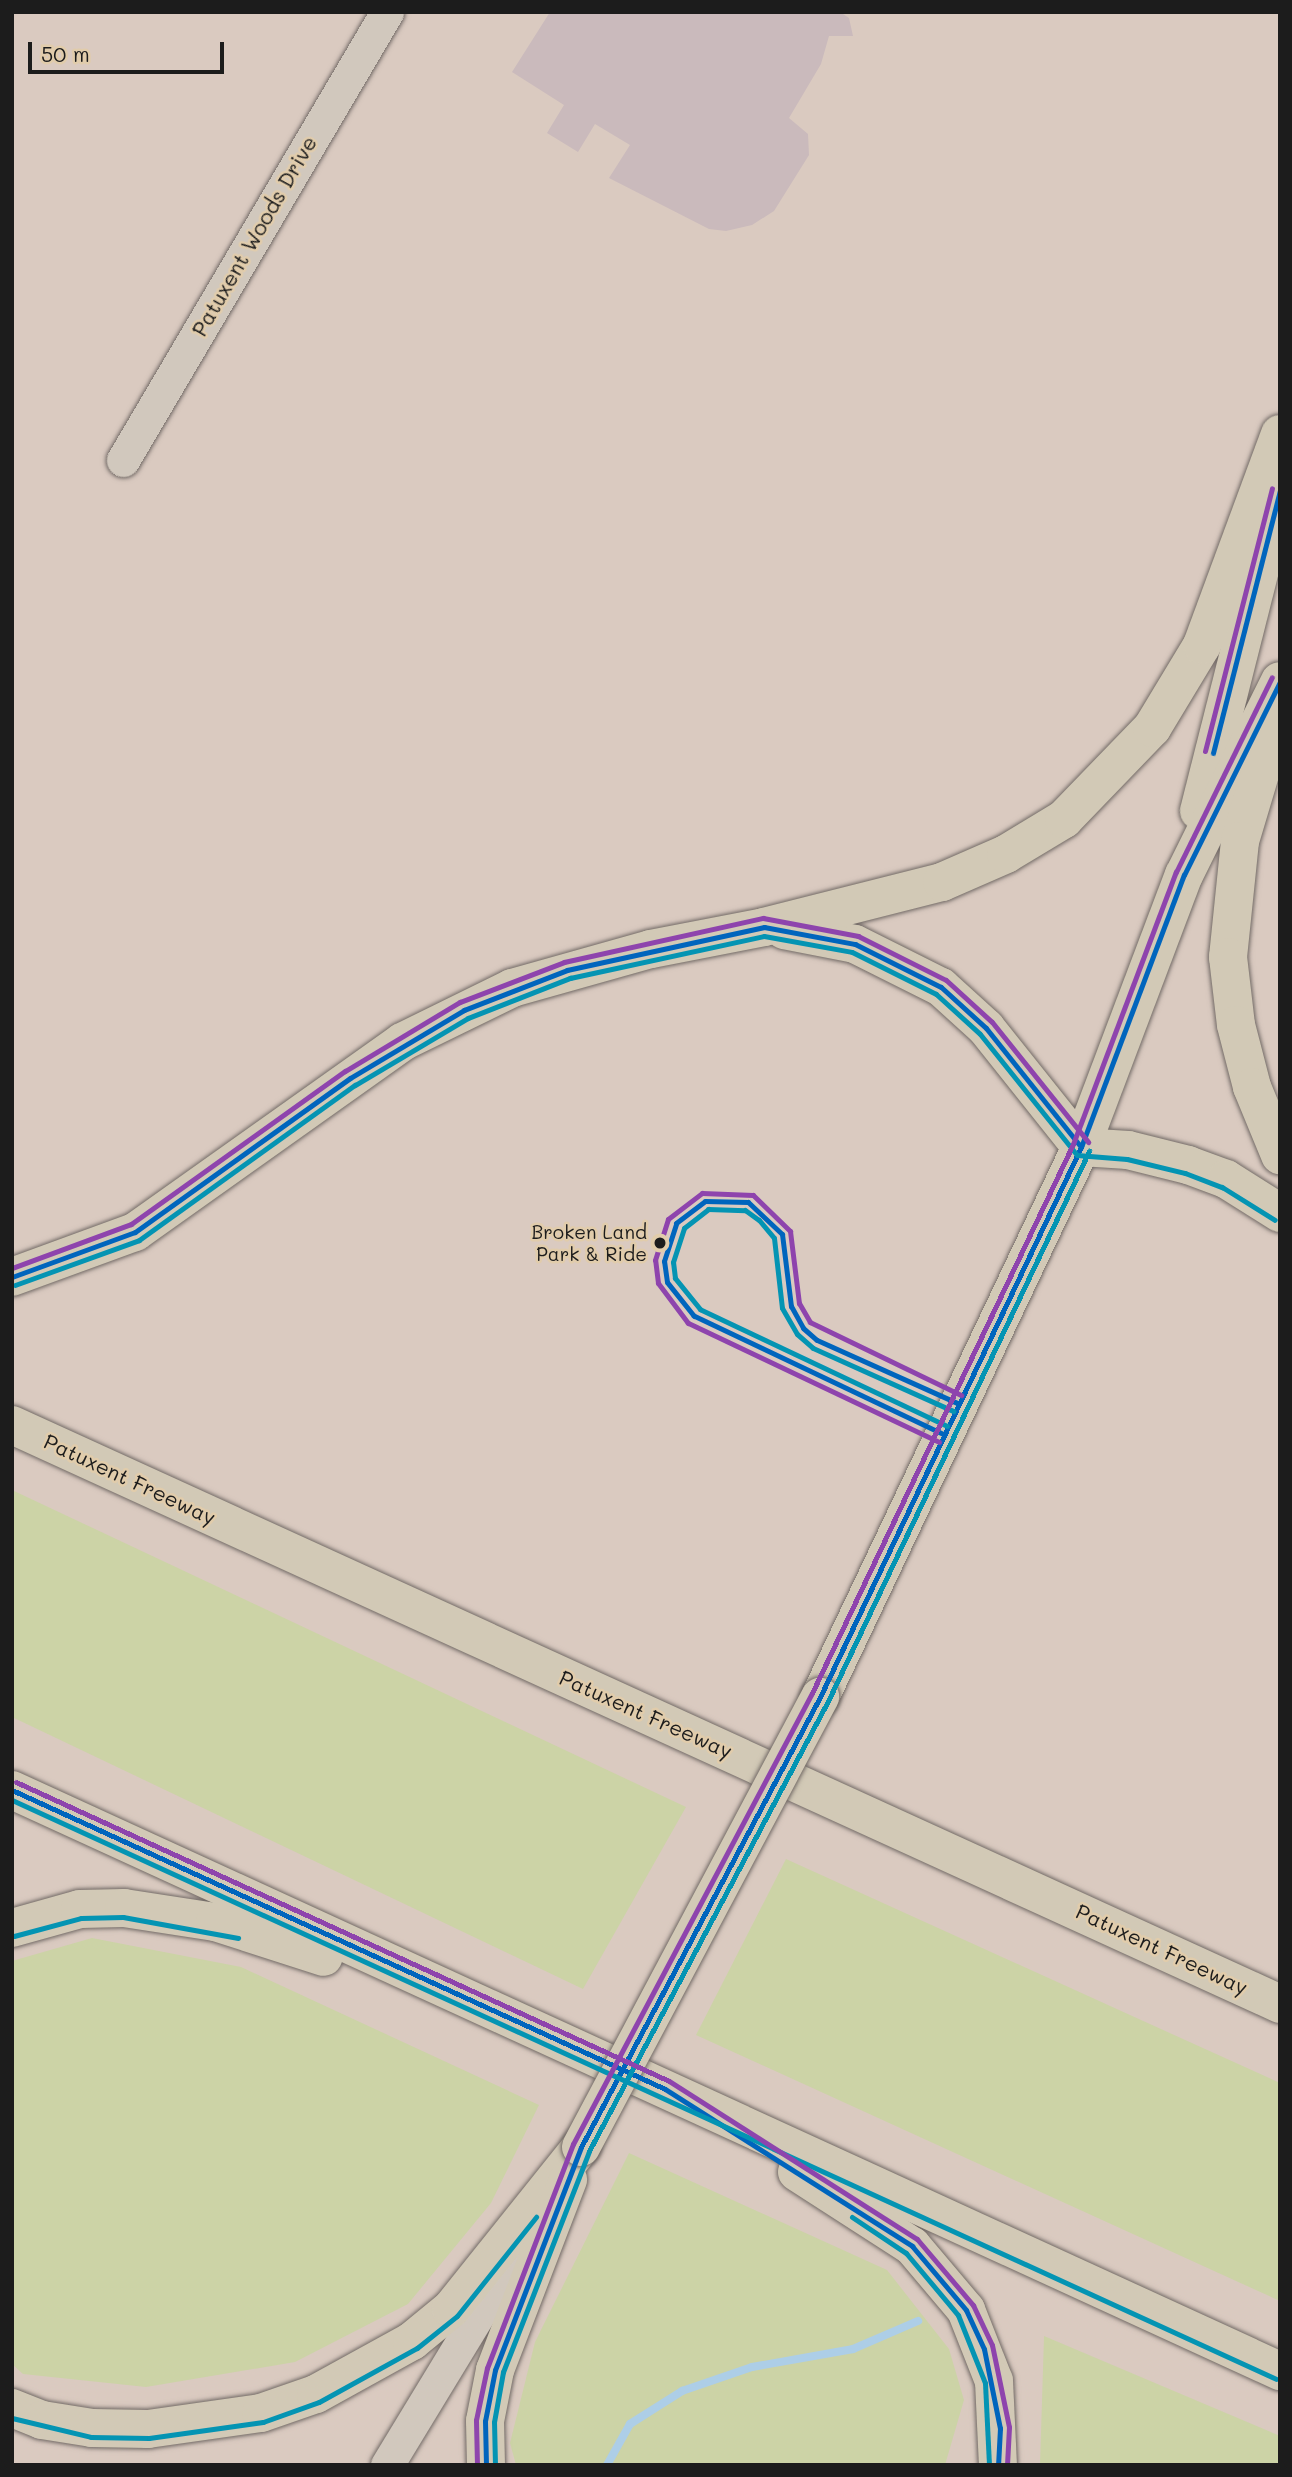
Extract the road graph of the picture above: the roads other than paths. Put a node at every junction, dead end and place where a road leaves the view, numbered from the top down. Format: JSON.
{"nodes":[{"id":1,"x":387,"y":12,"type":"edge"},
{"id":2,"x":1280,"y":434,"type":"edge"},
{"id":3,"x":123,"y":460,"type":"dead end"},
{"id":4,"x":1280,"y":490,"type":"edge"},
{"id":5,"x":1280,"y":681,"type":"edge"},
{"id":6,"x":1280,"y":707,"type":"edge"},
{"id":7,"x":1184,"y":875,"type":"junction"},
{"id":8,"x":764,"y":927,"type":"junction"},
{"id":9,"x":1081,"y":1147,"type":"junction"},
{"id":10,"x":1280,"y":1155,"type":"edge"},
{"id":11,"x":1280,"y":1213,"type":"edge"},
{"id":12,"x":12,"y":1277,"type":"edge"},
{"id":13,"x":12,"y":1425,"type":"edge"},
{"id":14,"x":12,"y":1790,"type":"edge"},
{"id":15,"x":12,"y":1928,"type":"edge"},
{"id":16,"x":1280,"y":2004,"type":"edge"},
{"id":17,"x":506,"y":2017,"type":"junction"},
{"id":18,"x":665,"y":2089,"type":"junction"},
{"id":19,"x":581,"y":2147,"type":"junction"},
{"id":20,"x":1280,"y":2371,"type":"edge"},
{"id":21,"x":12,"y":2409,"type":"edge"},
{"id":22,"x":387,"y":2465,"type":"edge"},
{"id":23,"x":486,"y":2465,"type":"edge"},
{"id":24,"x":998,"y":2465,"type":"edge"}],
"edges":[{"from":1,"to":3,"type":"street","name":"Patuxent Woods Drive"},
{"from":2,"to":8,"type":"main road"},
{"from":4,"to":7,"type":"main road"},
{"from":5,"to":7,"type":"main road"},
{"from":6,"to":10,"type":"main road"},
{"from":7,"to":9,"type":"main road"},
{"from":8,"to":9,"type":"main road"},
{"from":8,"to":12,"type":"main road"},
{"from":9,"to":11,"type":"main road"},
{"from":9,"to":19,"type":"main road","bridge":true},
{"from":13,"to":16,"type":"main road","name":"Patuxent Freeway"},
{"from":14,"to":17,"type":"main road"},
{"from":15,"to":17,"type":"main road"},
{"from":17,"to":18,"type":"main road"},
{"from":18,"to":20,"type":"main road"},
{"from":18,"to":24,"type":"main road"},
{"from":19,"to":21,"type":"main road"},
{"from":19,"to":22,"type":"street"},
{"from":19,"to":23,"type":"main road"}]}
